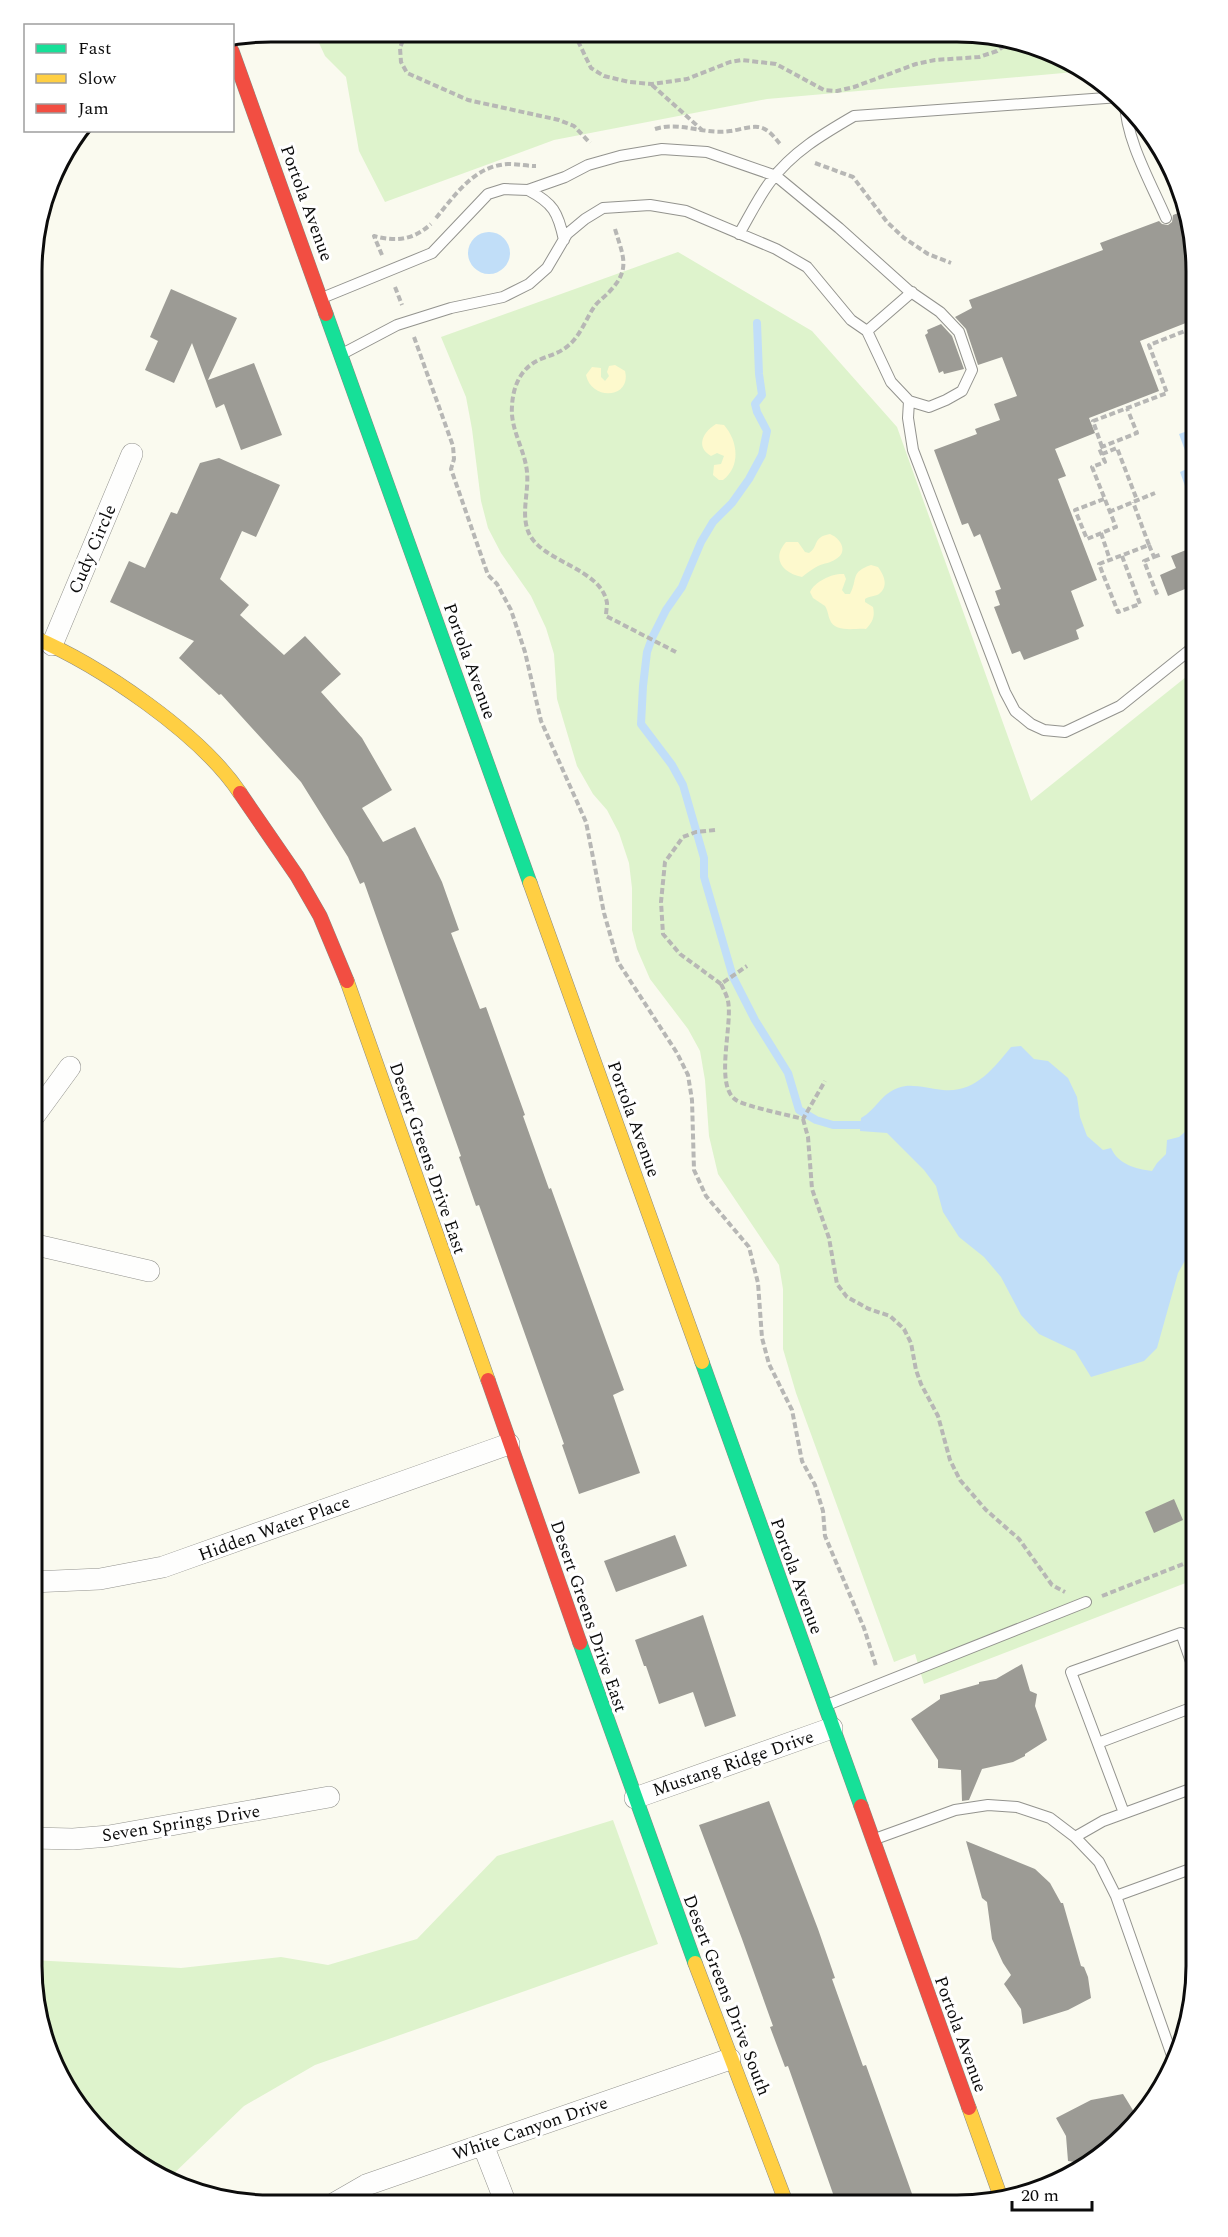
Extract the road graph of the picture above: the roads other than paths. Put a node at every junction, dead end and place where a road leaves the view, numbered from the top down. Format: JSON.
{"nodes":[{"id":1,"x":234,"y":56,"type":"edge"},
{"id":2,"x":1107,"y":98,"type":"edge"},
{"id":3,"x":1125,"y":116,"type":"edge"},
{"id":4,"x":776,"y":176,"type":"junction"},
{"id":5,"x":528,"y":190,"type":"junction"},
{"id":6,"x":1166,"y":218,"type":"dead end"},
{"id":7,"x":739,"y":234,"type":"junction"},
{"id":8,"x":564,"y":240,"type":"junction"},
{"id":9,"x":912,"y":292,"type":"junction"},
{"id":10,"x":322,"y":297,"type":"junction"},
{"id":11,"x":867,"y":331,"type":"junction"},
{"id":12,"x":342,"y":354,"type":"junction"},
{"id":13,"x":909,"y":401,"type":"junction"},
{"id":14,"x":132,"y":454,"type":"dead end"},
{"id":15,"x":43,"y":641,"type":"edge"},
{"id":16,"x":1186,"y":653,"type":"edge"},
{"id":17,"x":70,"y":1067,"type":"dead end"},
{"id":18,"x":42,"y":1106,"type":"edge"},
{"id":19,"x":42,"y":1246,"type":"edge"},
{"id":20,"x":149,"y":1271,"type":"dead end"},
{"id":21,"x":510,"y":1444,"type":"junction"},
{"id":22,"x":42,"y":1582,"type":"edge"},
{"id":23,"x":1086,"y":1602,"type":"road end"},
{"id":24,"x":1186,"y":1647,"type":"edge"},
{"id":25,"x":824,"y":1706,"type":"junction"},
{"id":26,"x":1186,"y":1710,"type":"edge"},
{"id":27,"x":832,"y":1728,"type":"junction"},
{"id":28,"x":1098,"y":1743,"type":"junction"},
{"id":29,"x":1186,"y":1791,"type":"edge"},
{"id":30,"x":329,"y":1797,"type":"dead end"},
{"id":31,"x":635,"y":1798,"type":"junction"},
{"id":32,"x":1124,"y":1813,"type":"junction"},
{"id":33,"x":1075,"y":1837,"type":"junction"},
{"id":34,"x":42,"y":1838,"type":"edge"},
{"id":35,"x":872,"y":1840,"type":"junction"},
{"id":36,"x":1186,"y":1871,"type":"edge"},
{"id":37,"x":1116,"y":1896,"type":"junction"},
{"id":38,"x":1170,"y":2050,"type":"edge"},
{"id":39,"x":729,"y":2059,"type":"junction"},
{"id":40,"x":483,"y":2145,"type":"junction"},
{"id":41,"x":999,"y":2191,"type":"edge"},
{"id":42,"x":349,"y":2195,"type":"edge"},
{"id":43,"x":502,"y":2195,"type":"edge"},
{"id":44,"x":783,"y":2195,"type":"edge"}],
"edges":[{"from":1,"to":10,"type":"main road","name":"Portola Avenue"},
{"from":2,"to":4,"type":"lane"},
{"from":3,"to":6,"type":"lane"},
{"from":4,"to":5,"type":"lane"},
{"from":4,"to":7,"type":"lane"},
{"from":4,"to":9,"type":"lane"},
{"from":5,"to":8,"type":"lane"},
{"from":5,"to":10,"type":"lane"},
{"from":7,"to":8,"type":"lane"},
{"from":7,"to":11,"type":"lane"},
{"from":8,"to":12,"type":"lane"},
{"from":9,"to":11,"type":"lane"},
{"from":9,"to":13,"type":"lane"},
{"from":10,"to":12,"type":"main road","name":"Portola Avenue"},
{"from":11,"to":13,"type":"lane"},
{"from":12,"to":25,"type":"main road","name":"Portola Avenue"},
{"from":13,"to":16,"type":"lane"},
{"from":14,"to":15,"type":"street","name":"Cudy Circle"},
{"from":15,"to":21,"type":"main road","name":"Desert Greens Drive East"},
{"from":17,"to":18,"type":"street"},
{"from":19,"to":20,"type":"street"},
{"from":21,"to":22,"type":"street","name":"Hidden Water Place"},
{"from":21,"to":31,"type":"main road","name":"Desert Greens Drive East"},
{"from":23,"to":25,"type":"lane"},
{"from":24,"to":28,"type":"lane"},
{"from":25,"to":27,"type":"main road","name":"Portola Avenue"},
{"from":26,"to":28,"type":"lane"},
{"from":27,"to":31,"type":"street","name":"Mustang Ridge Drive"},
{"from":27,"to":35,"type":"main road","name":"Portola Avenue"},
{"from":28,"to":32,"type":"lane"},
{"from":29,"to":32,"type":"lane"},
{"from":30,"to":34,"type":"street","name":"Seven Springs Drive"},
{"from":31,"to":39,"type":"main road","name":"Desert Greens Drive South"},
{"from":32,"to":33,"type":"lane"},
{"from":33,"to":35,"type":"lane"},
{"from":33,"to":37,"type":"lane"},
{"from":35,"to":41,"type":"main road","name":"Portola Avenue"},
{"from":36,"to":37,"type":"lane"},
{"from":37,"to":38,"type":"lane"},
{"from":39,"to":40,"type":"street","name":"White Canyon Drive"},
{"from":39,"to":44,"type":"main road","name":"Desert Greens Drive South"},
{"from":40,"to":42,"type":"street","name":"White Canyon Drive"},
{"from":40,"to":43,"type":"street"}]}
